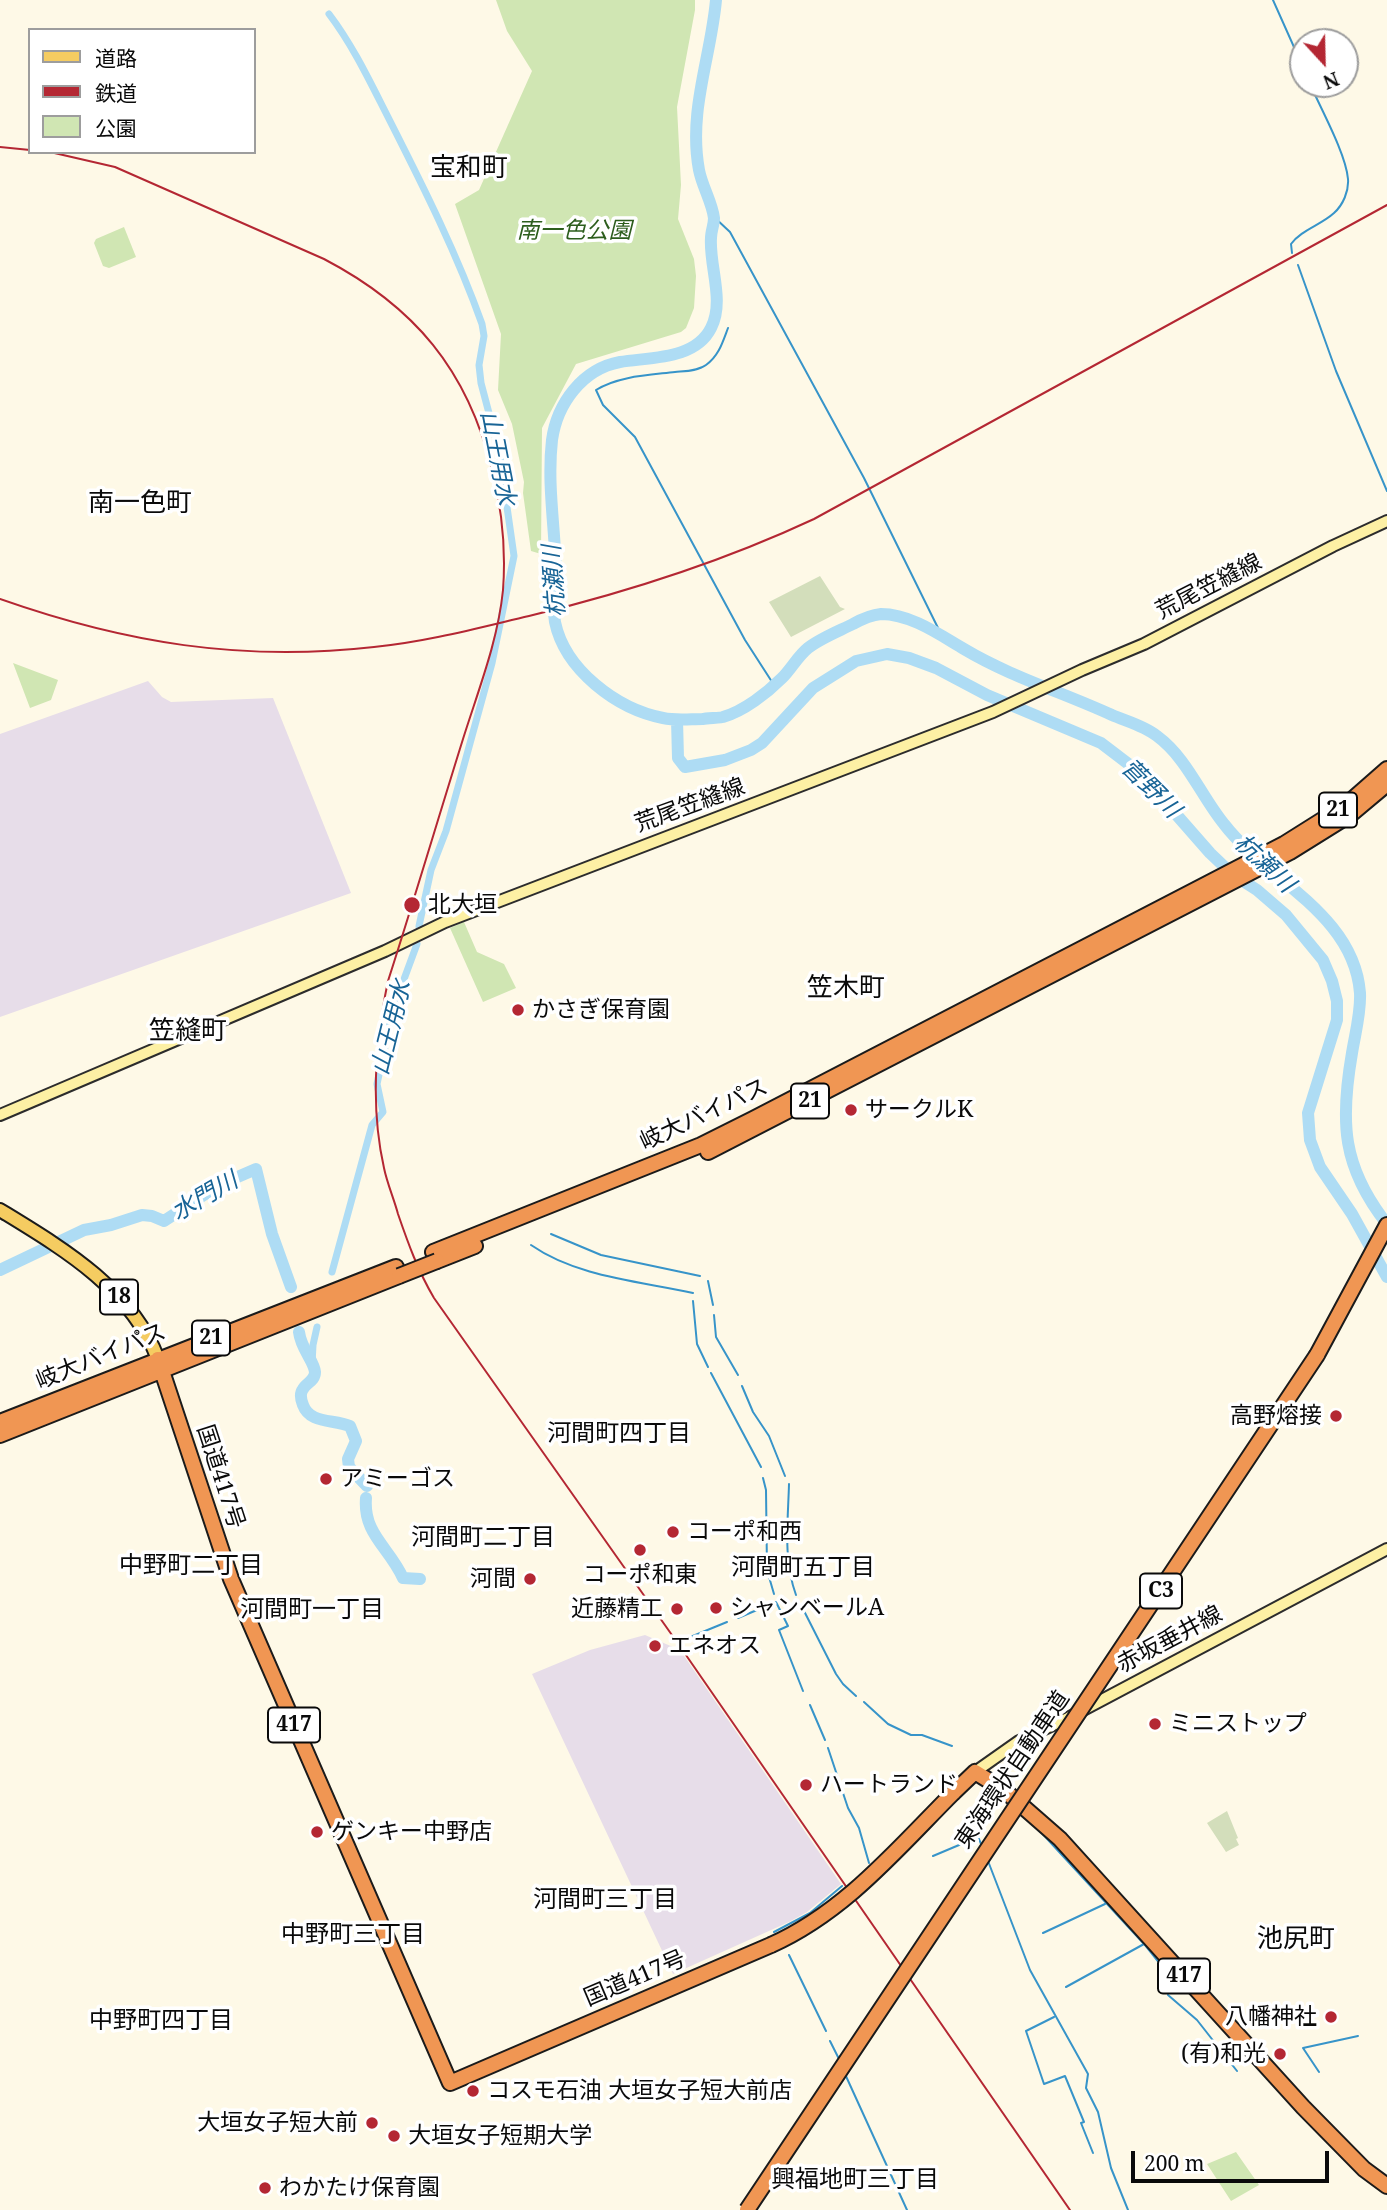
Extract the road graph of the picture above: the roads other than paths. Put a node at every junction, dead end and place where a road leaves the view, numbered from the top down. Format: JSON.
{"nodes":[{"id":1,"x":1387,"y":521,"type":"edge"},
{"id":2,"x":1387,"y":769,"type":"edge"},
{"id":3,"x":1387,"y":784,"type":"edge"},
{"id":4,"x":1287,"y":848,"type":"junction"},
{"id":5,"x":0,"y":1115,"type":"edge"},
{"id":6,"x":0,"y":1210,"type":"edge"},
{"id":7,"x":1387,"y":1225,"type":"edge"},
{"id":8,"x":1387,"y":1241,"type":"edge"},
{"id":9,"x":1317,"y":1356,"type":"junction"},
{"id":10,"x":160,"y":1365,"type":"junction"},
{"id":11,"x":28,"y":1417,"type":"junction"},
{"id":12,"x":0,"y":1422,"type":"edge"},
{"id":13,"x":0,"y":1435,"type":"edge"},
{"id":14,"x":1387,"y":1549,"type":"edge"},
{"id":15,"x":975,"y":1772,"type":"junction"},
{"id":16,"x":1387,"y":2186,"type":"edge"},
{"id":17,"x":747,"y":2210,"type":"edge"}],
"edges":[{"from":1,"to":5,"type":"main road","name":"荒尾笠縫線"},
{"from":2,"to":4,"type":"highway","name":"岐大バイパス","number":"21"},
{"from":3,"to":4,"type":"highway","name":"岐大バイパス","number":"21"},
{"from":4,"to":10,"type":"highway","name":"岐大バイパス","number":"21"},
{"from":6,"to":10,"type":"main road","number":"18"},
{"from":7,"to":9,"type":"highway","name":"東海環状自動車道","number":"C3"},
{"from":8,"to":9,"type":"highway","name":"東海環状自動車道","number":"C3"},
{"from":9,"to":17,"type":"highway","name":"東海環状自動車道","number":"C3","bridge":true},
{"from":10,"to":11,"type":"highway","name":"岐大バイパス","number":"21"},
{"from":10,"to":15,"type":"highway","name":"国道417号","number":"417","bridge":true},
{"from":11,"to":12,"type":"highway","name":"岐大バイパス","number":"21"},
{"from":11,"to":13,"type":"highway","name":"岐大バイパス","number":"21"},
{"from":14,"to":15,"type":"main road","name":"赤坂垂井線"},
{"from":15,"to":16,"type":"highway","number":"417"}]}
